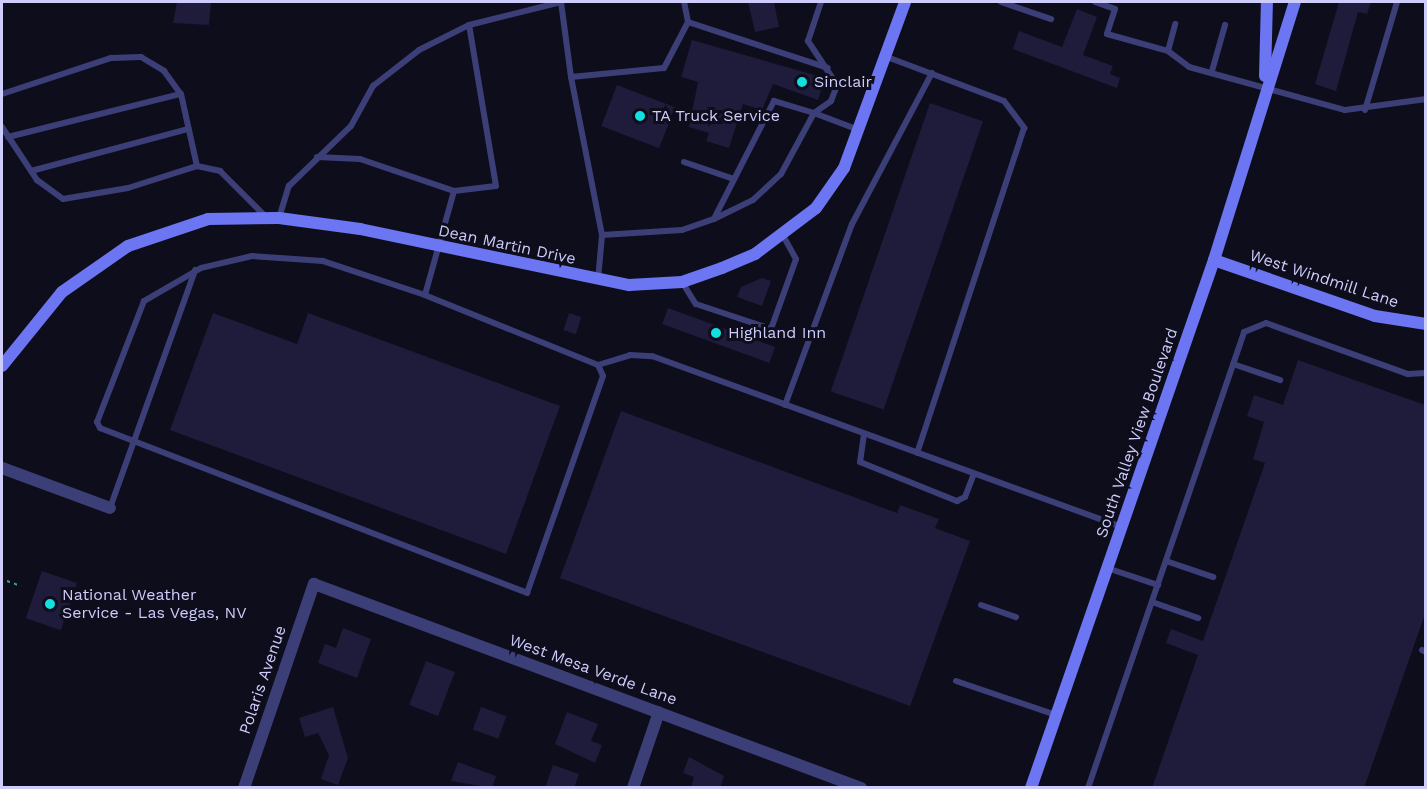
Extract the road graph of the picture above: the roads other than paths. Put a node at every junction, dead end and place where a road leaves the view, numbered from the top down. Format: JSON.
{"nodes":[{"id":1,"x":561,"y":2,"type":"edge"},
{"id":2,"x":684,"y":2,"type":"edge"},
{"id":3,"x":821,"y":2,"type":"edge"},
{"id":4,"x":905,"y":2,"type":"edge"},
{"id":5,"x":1001,"y":2,"type":"edge"},
{"id":6,"x":1095,"y":2,"type":"edge"},
{"id":7,"x":1267,"y":2,"type":"edge"},
{"id":8,"x":1295,"y":2,"type":"edge"},
{"id":9,"x":1397,"y":2,"type":"edge"},
{"id":10,"x":1051,"y":19,"type":"dead end"},
{"id":11,"x":688,"y":22,"type":"junction"},
{"id":12,"x":1175,"y":24,"type":"dead end"},
{"id":13,"x":469,"y":25,"type":"junction"},
{"id":14,"x":1225,"y":25,"type":"dead end"},
{"id":15,"x":1168,"y":51,"type":"junction"},
{"id":16,"x":886,"y":57,"type":"junction"},
{"id":17,"x":828,"y":68,"type":"junction"},
{"id":18,"x":1212,"y":71,"type":"junction"},
{"id":19,"x":932,"y":73,"type":"junction"},
{"id":20,"x":571,"y":77,"type":"junction"},
{"id":21,"x":1265,"y":86,"type":"junction"},
{"id":22,"x":2,"y":94,"type":"edge"},
{"id":23,"x":180,"y":94,"type":"junction"},
{"id":24,"x":1425,"y":99,"type":"edge"},
{"id":25,"x":1365,"y":110,"type":"junction"},
{"id":26,"x":814,"y":113,"type":"junction"},
{"id":27,"x":2,"y":127,"type":"edge"},
{"id":28,"x":188,"y":129,"type":"junction"},
{"id":29,"x":862,"y":131,"type":"junction"},
{"id":30,"x":8,"y":137,"type":"junction"},
{"id":31,"x":317,"y":157,"type":"junction"},
{"id":32,"x":684,"y":162,"type":"dead end"},
{"id":33,"x":197,"y":166,"type":"junction"},
{"id":34,"x":31,"y":171,"type":"junction"},
{"id":35,"x":734,"y":179,"type":"junction"},
{"id":36,"x":454,"y":191,"type":"junction"},
{"id":37,"x":273,"y":218,"type":"junction"},
{"id":38,"x":714,"y":219,"type":"junction"},
{"id":39,"x":782,"y":234,"type":"junction"},
{"id":40,"x":602,"y":235,"type":"junction"},
{"id":41,"x":440,"y":248,"type":"junction"},
{"id":42,"x":1214,"y":260,"type":"junction"},
{"id":43,"x":195,"y":270,"type":"junction"},
{"id":44,"x":598,"y":280,"type":"junction"},
{"id":45,"x":682,"y":282,"type":"junction"},
{"id":46,"x":424,"y":295,"type":"junction"},
{"id":47,"x":1425,"y":324,"type":"edge"},
{"id":48,"x":1233,"y":364,"type":"junction"},
{"id":49,"x":598,"y":365,"type":"junction"},
{"id":50,"x":2,"y":366,"type":"edge"},
{"id":51,"x":1425,"y":373,"type":"edge"},
{"id":52,"x":1280,"y":380,"type":"dead end"},
{"id":53,"x":785,"y":405,"type":"junction"},
{"id":54,"x":864,"y":434,"type":"junction"},
{"id":55,"x":134,"y":443,"type":"junction"},
{"id":56,"x":917,"y":453,"type":"junction"},
{"id":57,"x":2,"y":468,"type":"edge"},
{"id":58,"x":974,"y":474,"type":"junction"},
{"id":59,"x":110,"y":508,"type":"joint"},
{"id":60,"x":1121,"y":527,"type":"junction"},
{"id":61,"x":1166,"y":561,"type":"junction"},
{"id":62,"x":1107,"y":568,"type":"junction"},
{"id":63,"x":1213,"y":578,"type":"dead end"},
{"id":64,"x":314,"y":584,"type":"joint"},
{"id":65,"x":1158,"y":585,"type":"junction"},
{"id":66,"x":1152,"y":602,"type":"junction"},
{"id":67,"x":981,"y":605,"type":"dead end"},
{"id":68,"x":1016,"y":617,"type":"dead end"},
{"id":69,"x":1198,"y":618,"type":"dead end"},
{"id":70,"x":956,"y":681,"type":"dead end"},
{"id":71,"x":659,"y":712,"type":"junction"},
{"id":72,"x":1056,"y":715,"type":"junction"},
{"id":73,"x":244,"y":788,"type":"edge"},
{"id":74,"x":633,"y":788,"type":"edge"},
{"id":75,"x":861,"y":788,"type":"edge"},
{"id":76,"x":1031,"y":788,"type":"edge"},
{"id":77,"x":1088,"y":788,"type":"edge"}],
"edges":[{"from":1,"to":13,"type":"lane"},
{"from":1,"to":20,"type":"lane"},
{"from":2,"to":11,"type":"lane"},
{"from":3,"to":17,"type":"lane"},
{"from":4,"to":16,"type":"main road","name":"Dean Martin Drive"},
{"from":5,"to":10,"type":"lane"},
{"from":6,"to":15,"type":"lane"},
{"from":7,"to":21,"type":"main road","name":"South Valley View Boulevard"},
{"from":8,"to":21,"type":"main road","name":"South Valley View Boulevard"},
{"from":9,"to":25,"type":"lane"},
{"from":11,"to":17,"type":"lane"},
{"from":11,"to":20,"type":"lane"},
{"from":12,"to":15,"type":"lane"},
{"from":13,"to":31,"type":"lane"},
{"from":13,"to":36,"type":"lane"},
{"from":14,"to":18,"type":"lane"},
{"from":15,"to":18,"type":"lane"},
{"from":16,"to":19,"type":"lane"},
{"from":16,"to":29,"type":"main road","name":"Dean Martin Drive"},
{"from":17,"to":26,"type":"lane"},
{"from":18,"to":21,"type":"lane"},
{"from":19,"to":53,"type":"lane"},
{"from":19,"to":56,"type":"lane"},
{"from":20,"to":40,"type":"lane"},
{"from":21,"to":25,"type":"lane"},
{"from":21,"to":42,"type":"main road","name":"South Valley View Boulevard"},
{"from":22,"to":23,"type":"lane"},
{"from":23,"to":28,"type":"lane"},
{"from":23,"to":30,"type":"lane"},
{"from":24,"to":25,"type":"lane"},
{"from":26,"to":29,"type":"lane"},
{"from":26,"to":35,"type":"lane"},
{"from":26,"to":38,"type":"lane"},
{"from":27,"to":30,"type":"lane"},
{"from":28,"to":33,"type":"lane"},
{"from":28,"to":34,"type":"lane"},
{"from":29,"to":39,"type":"main road","name":"Dean Martin Drive"},
{"from":30,"to":34,"type":"lane"},
{"from":31,"to":36,"type":"lane"},
{"from":31,"to":37,"type":"lane"},
{"from":32,"to":35,"type":"lane"},
{"from":33,"to":34,"type":"lane"},
{"from":33,"to":37,"type":"lane"},
{"from":35,"to":38,"type":"lane"},
{"from":36,"to":41,"type":"lane"},
{"from":37,"to":41,"type":"main road","name":"Dean Martin Drive"},
{"from":37,"to":50,"type":"main road","name":"Dean Martin Drive"},
{"from":38,"to":40,"type":"lane"},
{"from":39,"to":45,"type":"main road","name":"Dean Martin Drive"},
{"from":39,"to":45,"type":"lane"},
{"from":40,"to":44,"type":"lane"},
{"from":41,"to":44,"type":"main road","name":"Dean Martin Drive"},
{"from":41,"to":46,"type":"lane"},
{"from":42,"to":47,"type":"main road","name":"West Windmill Lane"},
{"from":42,"to":60,"type":"main road","name":"South Valley View Boulevard"},
{"from":43,"to":46,"type":"lane"},
{"from":43,"to":55,"type":"lane"},
{"from":43,"to":55,"type":"lane"},
{"from":44,"to":45,"type":"main road","name":"Dean Martin Drive"},
{"from":46,"to":49,"type":"lane"},
{"from":48,"to":51,"type":"lane"},
{"from":48,"to":52,"type":"lane"},
{"from":48,"to":61,"type":"lane"},
{"from":49,"to":53,"type":"lane"},
{"from":49,"to":55,"type":"lane"},
{"from":53,"to":54,"type":"lane"},
{"from":54,"to":56,"type":"lane"},
{"from":54,"to":58,"type":"lane"},
{"from":55,"to":59,"type":"lane"},
{"from":56,"to":58,"type":"lane"},
{"from":57,"to":59,"type":"street"},
{"from":58,"to":60,"type":"lane"},
{"from":60,"to":62,"type":"main road","name":"South Valley View Boulevard"},
{"from":61,"to":63,"type":"lane"},
{"from":61,"to":65,"type":"lane"},
{"from":62,"to":65,"type":"lane"},
{"from":62,"to":72,"type":"main road","name":"South Valley View Boulevard"},
{"from":64,"to":71,"type":"street","name":"West Mesa Verde Lane"},
{"from":64,"to":73,"type":"street","name":"Polaris Avenue"},
{"from":65,"to":66,"type":"lane"},
{"from":66,"to":69,"type":"lane"},
{"from":66,"to":77,"type":"lane"},
{"from":67,"to":68,"type":"lane"},
{"from":70,"to":72,"type":"lane"},
{"from":71,"to":74,"type":"street"},
{"from":71,"to":75,"type":"street","name":"West Mesa Verde Lane"},
{"from":72,"to":76,"type":"main road","name":"South Valley View Boulevard"}]}
